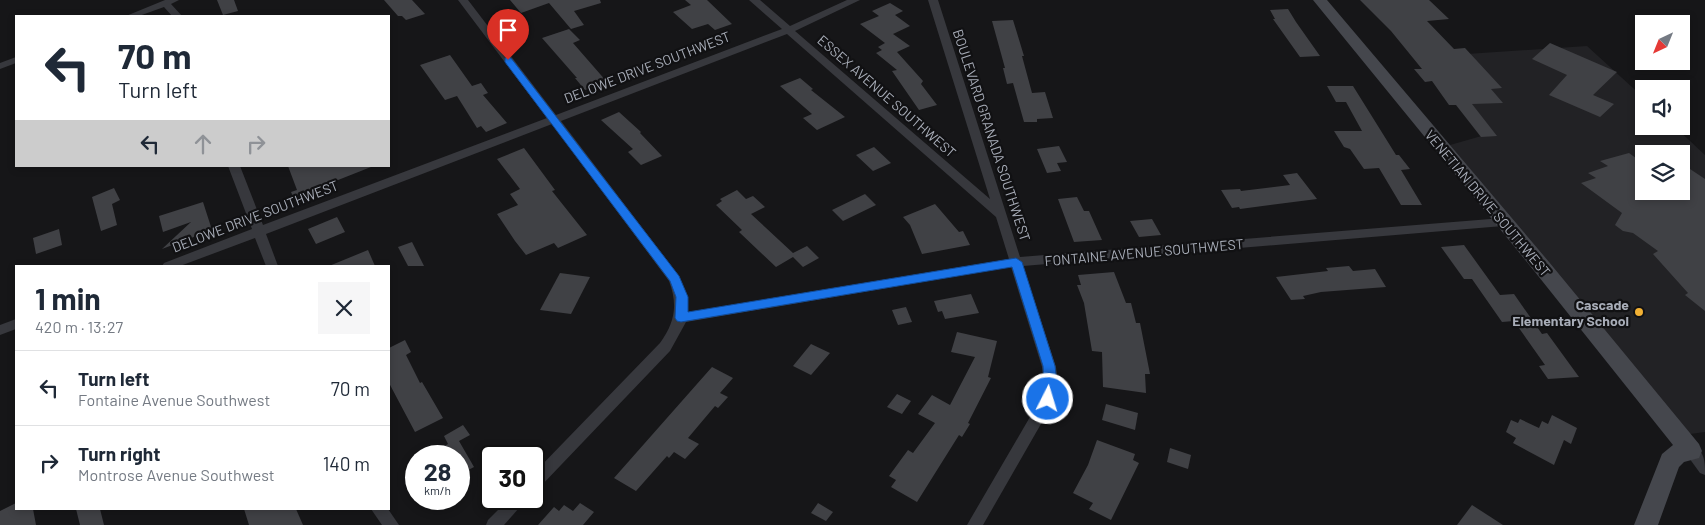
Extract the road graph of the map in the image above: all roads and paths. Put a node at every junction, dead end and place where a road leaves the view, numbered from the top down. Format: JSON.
{"nodes":[{"id":1,"x":463,"y":0,"type":"edge"},
{"id":2,"x":754,"y":0,"type":"edge"},
{"id":3,"x":855,"y":0,"type":"edge"},
{"id":4,"x":933,"y":0,"type":"edge"},
{"id":5,"x":1320,"y":0,"type":"edge"},
{"id":6,"x":170,"y":2,"type":"edge"},
{"id":7,"x":134,"y":15,"type":"edge"},
{"id":8,"x":176,"y":15,"type":"edge"},
{"id":9,"x":788,"y":30,"type":"junction"},
{"id":10,"x":15,"y":60,"type":"edge"},
{"id":11,"x":0,"y":66,"type":"edge"},
{"id":12,"x":553,"y":120,"type":"junction"},
{"id":13,"x":234,"y":167,"type":"edge"},
{"id":14,"x":1002,"y":215,"type":"junction"},
{"id":15,"x":1503,"y":222,"type":"junction"},
{"id":16,"x":259,"y":232,"type":"junction"},
{"id":17,"x":1016,"y":262,"type":"junction"},
{"id":18,"x":171,"y":265,"type":"edge"},
{"id":19,"x":272,"y":265,"type":"edge"},
{"id":20,"x":681,"y":318,"type":"junction"},
{"id":21,"x":15,"y":324,"type":"edge"},
{"id":22,"x":0,"y":330,"type":"edge"},
{"id":23,"x":1698,"y":459,"type":"edge"},
{"id":24,"x":545,"y":472,"type":"edge"},
{"id":25,"x":380,"y":510,"type":"edge"},
{"id":26,"x":508,"y":510,"type":"edge"},
{"id":27,"x":391,"y":525,"type":"edge"},
{"id":28,"x":494,"y":525,"type":"edge"},
{"id":29,"x":976,"y":525,"type":"edge"},
{"id":30,"x":1646,"y":525,"type":"edge"}],
"edges":[{"from":1,"to":12,"type":"street"},
{"from":2,"to":9,"type":"street","name":"ESSEX AVENUE SOUTHWEST"},
{"from":3,"to":9,"type":"street","name":"DELOWE DRIVE SOUTHWEST"},
{"from":4,"to":14,"type":"street","name":"BOULEVARD GRANADA SOUTHWEST"},
{"from":5,"to":15,"type":"street","name":"VENETIAN DRIVE SOUTHWEST"},
{"from":6,"to":7,"type":"street"},
{"from":6,"to":8,"type":"street"},
{"from":9,"to":12,"type":"street","name":"DELOWE DRIVE SOUTHWEST"},
{"from":9,"to":14,"type":"street","name":"ESSEX AVENUE SOUTHWEST"},
{"from":10,"to":11,"type":"street"},
{"from":12,"to":16,"type":"street","name":"DELOWE DRIVE SOUTHWEST"},
{"from":12,"to":20,"type":"street"},
{"from":13,"to":16,"type":"street"},
{"from":14,"to":17,"type":"street","name":"BOULEVARD GRANADA SOUTHWEST"},
{"from":15,"to":17,"type":"street","name":"FONTAINE AVENUE SOUTHWEST"},
{"from":15,"to":23,"type":"street","name":"VENETIAN DRIVE SOUTHWEST"},
{"from":16,"to":18,"type":"street","name":"DELOWE DRIVE SOUTHWEST"},
{"from":16,"to":19,"type":"street"},
{"from":17,"to":20,"type":"street","name":"FONTAINE AVENUE SOUTHWEST"},
{"from":17,"to":29,"type":"street","name":"BOULEVARD GRANADA SOUTHWEST"},
{"from":20,"to":24,"type":"street"},
{"from":21,"to":22,"type":"street"},
{"from":23,"to":30,"type":"street","name":"VENETIAN DRIVE SOUTHWEST"},
{"from":25,"to":27,"type":"street"},
{"from":26,"to":28,"type":"street"}]}
